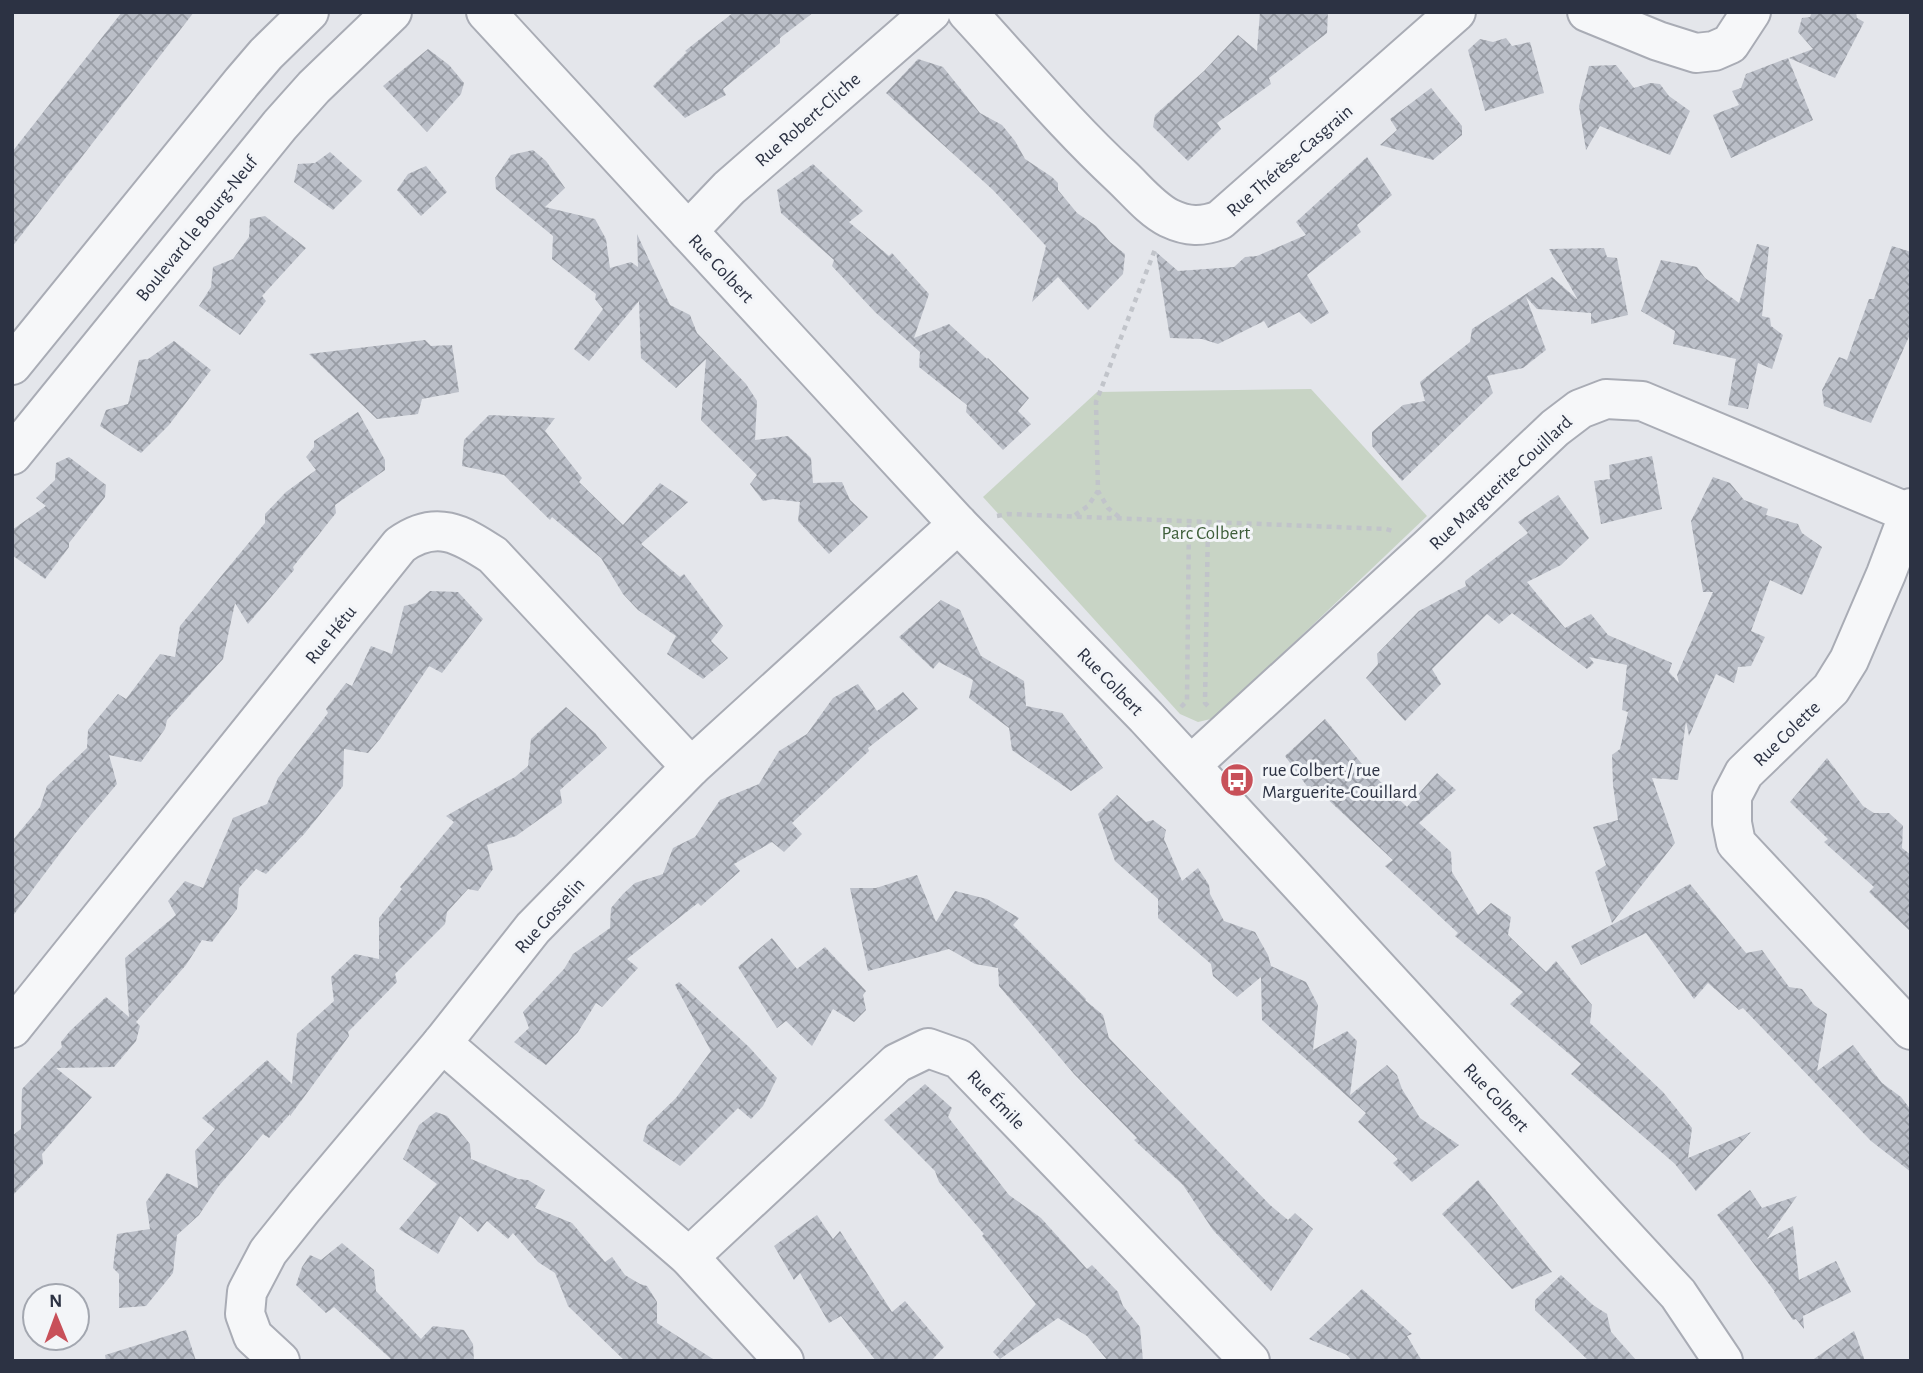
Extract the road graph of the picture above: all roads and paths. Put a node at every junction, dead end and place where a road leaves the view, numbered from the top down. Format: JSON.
{"nodes":[{"id":1,"x":309,"y":12,"type":"edge"},
{"id":2,"x":392,"y":12,"type":"edge"},
{"id":3,"x":486,"y":12,"type":"edge"},
{"id":4,"x":930,"y":12,"type":"edge"},
{"id":5,"x":967,"y":12,"type":"edge"},
{"id":6,"x":1456,"y":12,"type":"edge"},
{"id":7,"x":1587,"y":12,"type":"edge"},
{"id":8,"x":1751,"y":12,"type":"edge"},
{"id":9,"x":1168,"y":217,"type":"junction"},
{"id":10,"x":688,"y":231,"type":"junction"},
{"id":11,"x":12,"y":365,"type":"edge"},
{"id":12,"x":12,"y":455,"type":"edge"},
{"id":13,"x":1098,"y":491,"type":"junction"},
{"id":14,"x":1910,"y":510,"type":"edge"},
{"id":15,"x":1073,"y":516,"type":"junction"},
{"id":16,"x":1121,"y":518,"type":"junction"},
{"id":17,"x":1189,"y":521,"type":"junction"},
{"id":18,"x":1208,"y":522,"type":"junction"},
{"id":19,"x":958,"y":524,"type":"junction"},
{"id":20,"x":1427,"y":548,"type":"junction"},
{"id":21,"x":1231,"y":728,"type":"junction"},
{"id":22,"x":1157,"y":729,"type":"junction"},
{"id":23,"x":1191,"y":765,"type":"junction"},
{"id":24,"x":691,"y":767,"type":"junction"},
{"id":25,"x":12,"y":1028,"type":"edge"},
{"id":26,"x":1911,"y":1030,"type":"edge"},
{"id":27,"x":442,"y":1043,"type":"junction"},
{"id":28,"x":688,"y":1257,"type":"junction"},
{"id":29,"x":280,"y":1361,"type":"edge"},
{"id":30,"x":783,"y":1361,"type":"edge"},
{"id":31,"x":1250,"y":1361,"type":"edge"},
{"id":32,"x":1723,"y":1361,"type":"edge"}],
"edges":[{"from":1,"to":11,"type":"street"},
{"from":2,"to":12,"type":"street","name":"Boulevard le Bourg-Neuf"},
{"from":3,"to":10,"type":"street","name":"Rue Colbert"},
{"from":4,"to":10,"type":"street","name":"Rue Robert-Cliche"},
{"from":5,"to":9,"type":"street","name":"Rue Thérèse-Casgrain"},
{"from":6,"to":9,"type":"street","name":"Rue Thérèse-Casgrain"},
{"from":7,"to":8,"type":"street"},
{"from":9,"to":13,"type":"path"},
{"from":10,"to":19,"type":"street","name":"Rue Colbert"},
{"from":13,"to":15,"type":"path"},
{"from":13,"to":16,"type":"path"},
{"from":14,"to":20,"type":"street","name":"Rue Marguerite-Couillard"},
{"from":14,"to":26,"type":"street","name":"Rue Colette"},
{"from":15,"to":16,"type":"path"},
{"from":15,"to":19,"type":"path"},
{"from":16,"to":17,"type":"path"},
{"from":17,"to":18,"type":"path"},
{"from":17,"to":22,"type":"path"},
{"from":18,"to":20,"type":"path"},
{"from":18,"to":21,"type":"path"},
{"from":19,"to":22,"type":"street","name":"Rue Colbert"},
{"from":19,"to":24,"type":"street","name":"Rue Gosselin"},
{"from":20,"to":21,"type":"street","name":"Rue Marguerite-Couillard"},
{"from":21,"to":23,"type":"street","name":"Rue Marguerite-Couillard"},
{"from":22,"to":23,"type":"street","name":"Rue Colbert"},
{"from":23,"to":32,"type":"street","name":"Rue Colbert"},
{"from":24,"to":25,"type":"street","name":"Rue Hétu"},
{"from":24,"to":27,"type":"street","name":"Rue Gosselin"},
{"from":27,"to":28,"type":"street"},
{"from":27,"to":29,"type":"street","name":"Rue Gosselin"},
{"from":28,"to":30,"type":"street"},
{"from":28,"to":31,"type":"street","name":"Rue Émile"}]}
